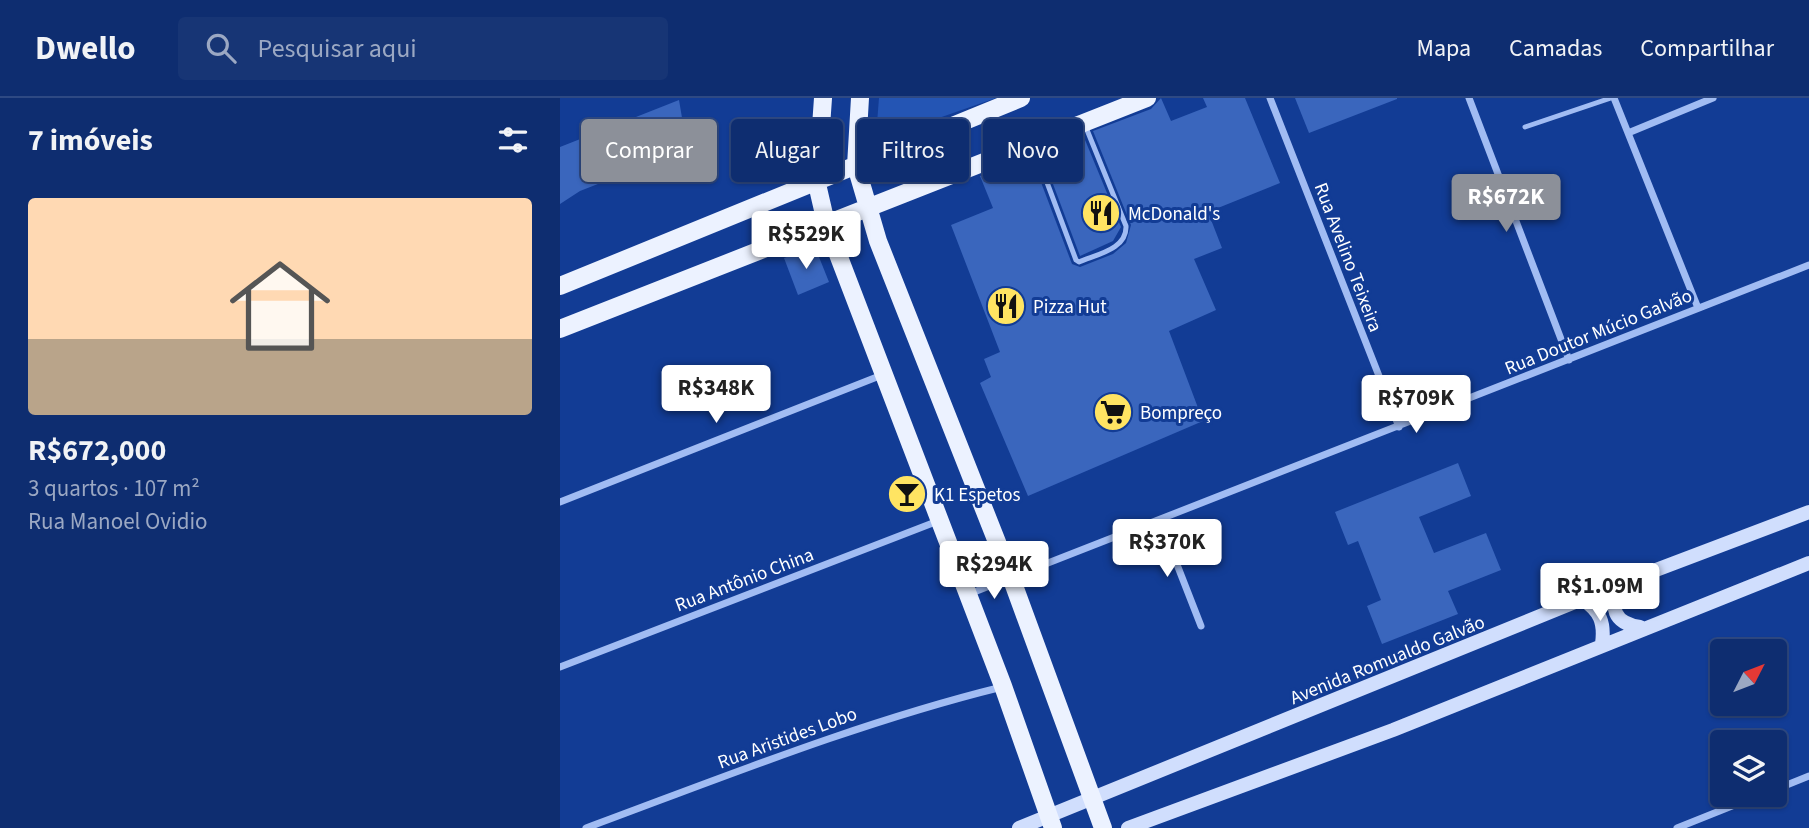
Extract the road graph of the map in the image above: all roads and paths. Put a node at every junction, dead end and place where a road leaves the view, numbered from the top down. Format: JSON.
{"nodes":[{"id":1,"x":823,"y":98,"type":"edge"},
{"id":2,"x":860,"y":98,"type":"edge"},
{"id":3,"x":1021,"y":98,"type":"edge"},
{"id":4,"x":1147,"y":98,"type":"edge"},
{"id":5,"x":1270,"y":98,"type":"edge"},
{"id":6,"x":1469,"y":98,"type":"edge"},
{"id":7,"x":1613,"y":98,"type":"edge"},
{"id":8,"x":1713,"y":98,"type":"edge"},
{"id":9,"x":1084,"y":123,"type":"joint"},
{"id":10,"x":1525,"y":127,"type":"dead end"},
{"id":11,"x":1628,"y":134,"type":"junction"},
{"id":12,"x":983,"y":161,"type":"edge"},
{"id":13,"x":856,"y":166,"type":"junction"},
{"id":14,"x":1047,"y":182,"type":"edge"},
{"id":15,"x":817,"y":184,"type":"junction"},
{"id":16,"x":868,"y":207,"type":"junction"},
{"id":17,"x":826,"y":223,"type":"junction"},
{"id":18,"x":1809,"y":265,"type":"edge"},
{"id":19,"x":560,"y":286,"type":"edge"},
{"id":20,"x":1698,"y":309,"type":"junction"},
{"id":21,"x":560,"y":329,"type":"edge"},
{"id":22,"x":1569,"y":360,"type":"junction"},
{"id":23,"x":882,"y":375,"type":"junction"},
{"id":24,"x":1399,"y":427,"type":"junction"},
{"id":25,"x":560,"y":502,"type":"edge"},
{"id":26,"x":1809,"y":512,"type":"edge"},
{"id":27,"x":939,"y":521,"type":"junction"},
{"id":28,"x":1160,"y":521,"type":"junction"},
{"id":29,"x":1809,"y":563,"type":"edge"},
{"id":30,"x":1012,"y":580,"type":"junction"},
{"id":31,"x":1619,"y":584,"type":"junction"},
{"id":32,"x":968,"y":594,"type":"junction"},
{"id":33,"x":1582,"y":599,"type":"junction"},
{"id":34,"x":1200,"y":626,"type":"dead end"},
{"id":35,"x":1642,"y":628,"type":"junction"},
{"id":36,"x":1602,"y":644,"type":"junction"},
{"id":37,"x":560,"y":667,"type":"edge"},
{"id":38,"x":1003,"y":686,"type":"junction"},
{"id":39,"x":1809,"y":776,"type":"edge"},
{"id":40,"x":1787,"y":785,"type":"edge"},
{"id":41,"x":1092,"y":799,"type":"junction"},
{"id":42,"x":1730,"y":807,"type":"edge"},
{"id":43,"x":1050,"y":822,"type":"edge"},
{"id":44,"x":586,"y":828,"type":"edge"},
{"id":45,"x":1019,"y":828,"type":"edge"},
{"id":46,"x":1103,"y":828,"type":"edge"},
{"id":47,"x":1128,"y":828,"type":"edge"},
{"id":48,"x":1677,"y":828,"type":"edge"}],
"edges":[{"from":1,"to":15,"type":"main road"},
{"from":2,"to":13,"type":"main road"},
{"from":3,"to":13,"type":"main road"},
{"from":4,"to":9,"type":"main road"},
{"from":5,"to":24,"type":"street","name":"Rua Avelino Teixeira"},
{"from":6,"to":22,"type":"street"},
{"from":7,"to":10,"type":"lane"},
{"from":7,"to":11,"type":"street"},
{"from":8,"to":11,"type":"street"},
{"from":9,"to":14,"type":"lane"},
{"from":11,"to":20,"type":"street"},
{"from":12,"to":16,"type":"main road"},
{"from":13,"to":15,"type":"main road"},
{"from":13,"to":16,"type":"main road"},
{"from":15,"to":17,"type":"main road"},
{"from":15,"to":19,"type":"main road"},
{"from":16,"to":17,"type":"main road"},
{"from":16,"to":30,"type":"main road"},
{"from":17,"to":21,"type":"main road"},
{"from":17,"to":23,"type":"main road"},
{"from":18,"to":20,"type":"street","name":"Rua Doutor Múcio Galvão"},
{"from":20,"to":22,"type":"street","name":"Rua Doutor Múcio Galvão"},
{"from":22,"to":24,"type":"street","name":"Rua Doutor Múcio Galvão"},
{"from":23,"to":25,"type":"street"},
{"from":23,"to":27,"type":"main road"},
{"from":24,"to":28,"type":"street","name":"Rua Doutor Múcio Galvão"},
{"from":26,"to":31,"type":"main road","name":"Avenida Romualdo Galvão"},
{"from":27,"to":32,"type":"main road"},
{"from":27,"to":37,"type":"street","name":"Rua Antônio China"},
{"from":28,"to":30,"type":"street","name":"Rua Doutor Múcio Galvão"},
{"from":28,"to":34,"type":"street"},
{"from":29,"to":35,"type":"main road"},
{"from":30,"to":32,"type":"street","name":"Rua Doutor Múcio Galvão"},
{"from":30,"to":41,"type":"main road"},
{"from":31,"to":33,"type":"main road","name":"Avenida Romualdo Galvão"},
{"from":31,"to":35,"type":"main road"},
{"from":32,"to":38,"type":"main road"},
{"from":33,"to":36,"type":"main road"},
{"from":33,"to":41,"type":"main road","name":"Avenida Romualdo Galvão"},
{"from":35,"to":36,"type":"main road"},
{"from":36,"to":47,"type":"main road"},
{"from":38,"to":43,"type":"main road"},
{"from":38,"to":44,"type":"street","name":"Rua Aristides Lobo"},
{"from":39,"to":40,"type":"street"},
{"from":41,"to":43,"type":"main road","name":"Avenida Romualdo Galvão"},
{"from":41,"to":46,"type":"main road"},
{"from":42,"to":48,"type":"street"},
{"from":43,"to":45,"type":"main road","name":"Avenida Romualdo Galvão"}]}
